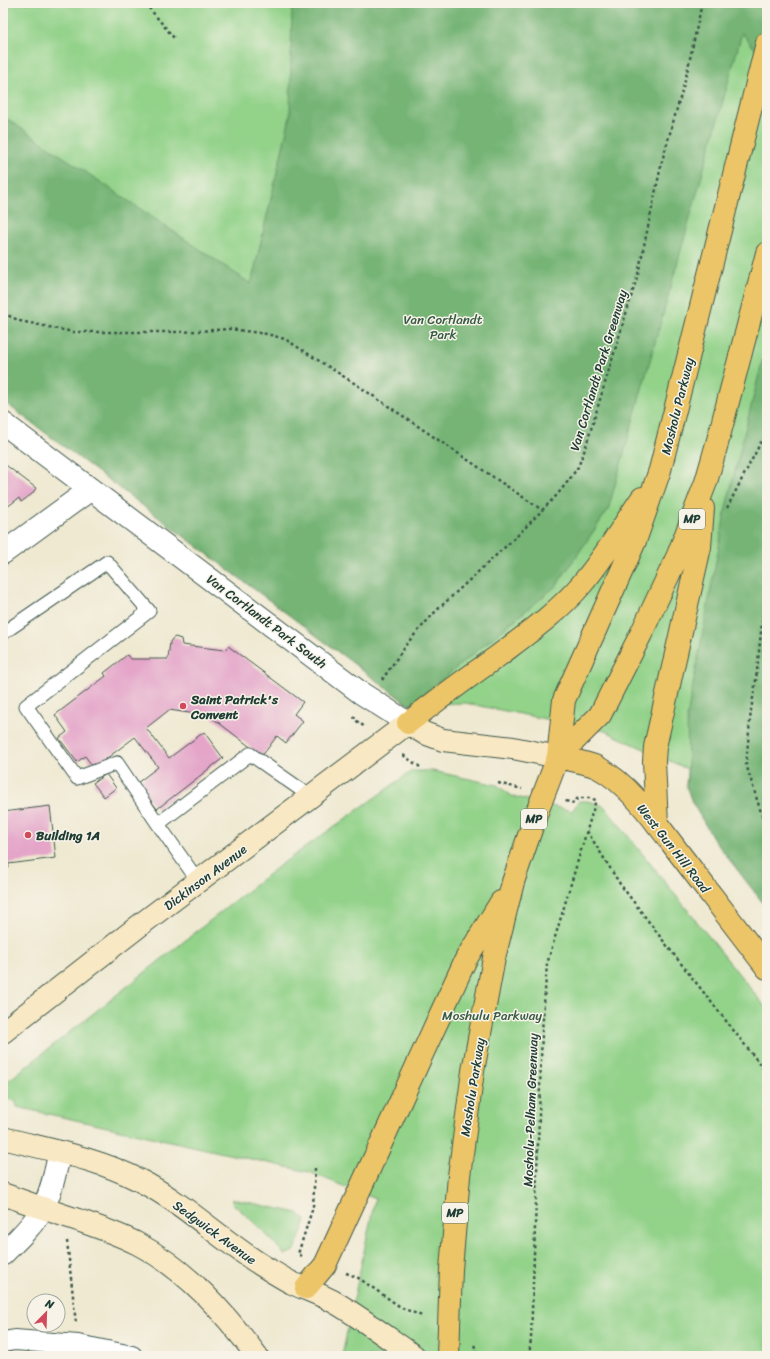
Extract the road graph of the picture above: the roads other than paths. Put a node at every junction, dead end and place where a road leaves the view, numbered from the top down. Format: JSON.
{"nodes":[{"id":1,"x":767,"y":43,"type":"edge"},
{"id":2,"x":767,"y":253,"type":"edge"},
{"id":3,"x":3,"y":423,"type":"edge"},
{"id":4,"x":660,"y":470,"type":"junction"},
{"id":5,"x":706,"y":482,"type":"junction"},
{"id":6,"x":91,"y":489,"type":"junction"},
{"id":7,"x":3,"y":554,"type":"edge"},
{"id":8,"x":3,"y":633,"type":"edge"},
{"id":9,"x":408,"y":723,"type":"junction"},
{"id":10,"x":558,"y":757,"type":"junction"},
{"id":11,"x":310,"y":796,"type":"junction"},
{"id":12,"x":158,"y":824,"type":"junction"},
{"id":13,"x":657,"y":824,"type":"junction"},
{"id":14,"x":198,"y":881,"type":"junction"},
{"id":15,"x":513,"y":882,"type":"junction"},
{"id":16,"x":767,"y":968,"type":"edge"},
{"id":17,"x":3,"y":1032,"type":"edge"},
{"id":18,"x":3,"y":1138,"type":"edge"},
{"id":19,"x":60,"y":1152,"type":"junction"},
{"id":20,"x":3,"y":1194,"type":"edge"},
{"id":21,"x":43,"y":1208,"type":"junction"},
{"id":22,"x":3,"y":1254,"type":"edge"},
{"id":23,"x":306,"y":1288,"type":"junction"},
{"id":24,"x":3,"y":1342,"type":"edge"},
{"id":25,"x":132,"y":1356,"type":"edge"},
{"id":26,"x":257,"y":1356,"type":"edge"},
{"id":27,"x":414,"y":1356,"type":"edge"},
{"id":28,"x":448,"y":1356,"type":"edge"}],
"edges":[{"from":1,"to":4,"type":"main road","name":"Mosholu Parkway","number":"MP"},
{"from":2,"to":5,"type":"main road","name":"Mosholu Parkway","number":"MP"},
{"from":3,"to":6,"type":"street","name":"Van Cortlandt Park South"},
{"from":4,"to":9,"type":"main road"},
{"from":4,"to":10,"type":"main road","name":"Mosholu Parkway","number":"MP"},
{"from":5,"to":10,"type":"main road","name":"Mosholu Parkway","number":"MP"},
{"from":5,"to":13,"type":"main road"},
{"from":6,"to":7,"type":"street"},
{"from":6,"to":9,"type":"street","name":"Van Cortlandt Park South"},
{"from":8,"to":12,"type":"lane"},
{"from":9,"to":10,"type":"main road","name":"Van Cortlandt Park South"},
{"from":9,"to":11,"type":"main road","name":"Dickinson Avenue"},
{"from":10,"to":13,"type":"main road","name":"West Gun Hill Road"},
{"from":10,"to":15,"type":"main road","name":"Mosholu Parkway","number":"MP"},
{"from":11,"to":12,"type":"lane"},
{"from":11,"to":14,"type":"main road","name":"Dickinson Avenue"},
{"from":12,"to":14,"type":"lane"},
{"from":13,"to":16,"type":"main road","name":"West Gun Hill Road"},
{"from":14,"to":17,"type":"main road","name":"Dickinson Avenue"},
{"from":15,"to":23,"type":"main road"},
{"from":15,"to":28,"type":"main road","name":"Mosholu Parkway","number":"MP"},
{"from":18,"to":19,"type":"main road","name":"Sedgwick Avenue"},
{"from":19,"to":21,"type":"street"},
{"from":19,"to":23,"type":"main road","name":"Sedgwick Avenue"},
{"from":20,"to":21,"type":"main road"},
{"from":21,"to":22,"type":"street"},
{"from":21,"to":26,"type":"main road"},
{"from":23,"to":27,"type":"main road","name":"Sedgwick Avenue"},
{"from":24,"to":25,"type":"street"}]}
